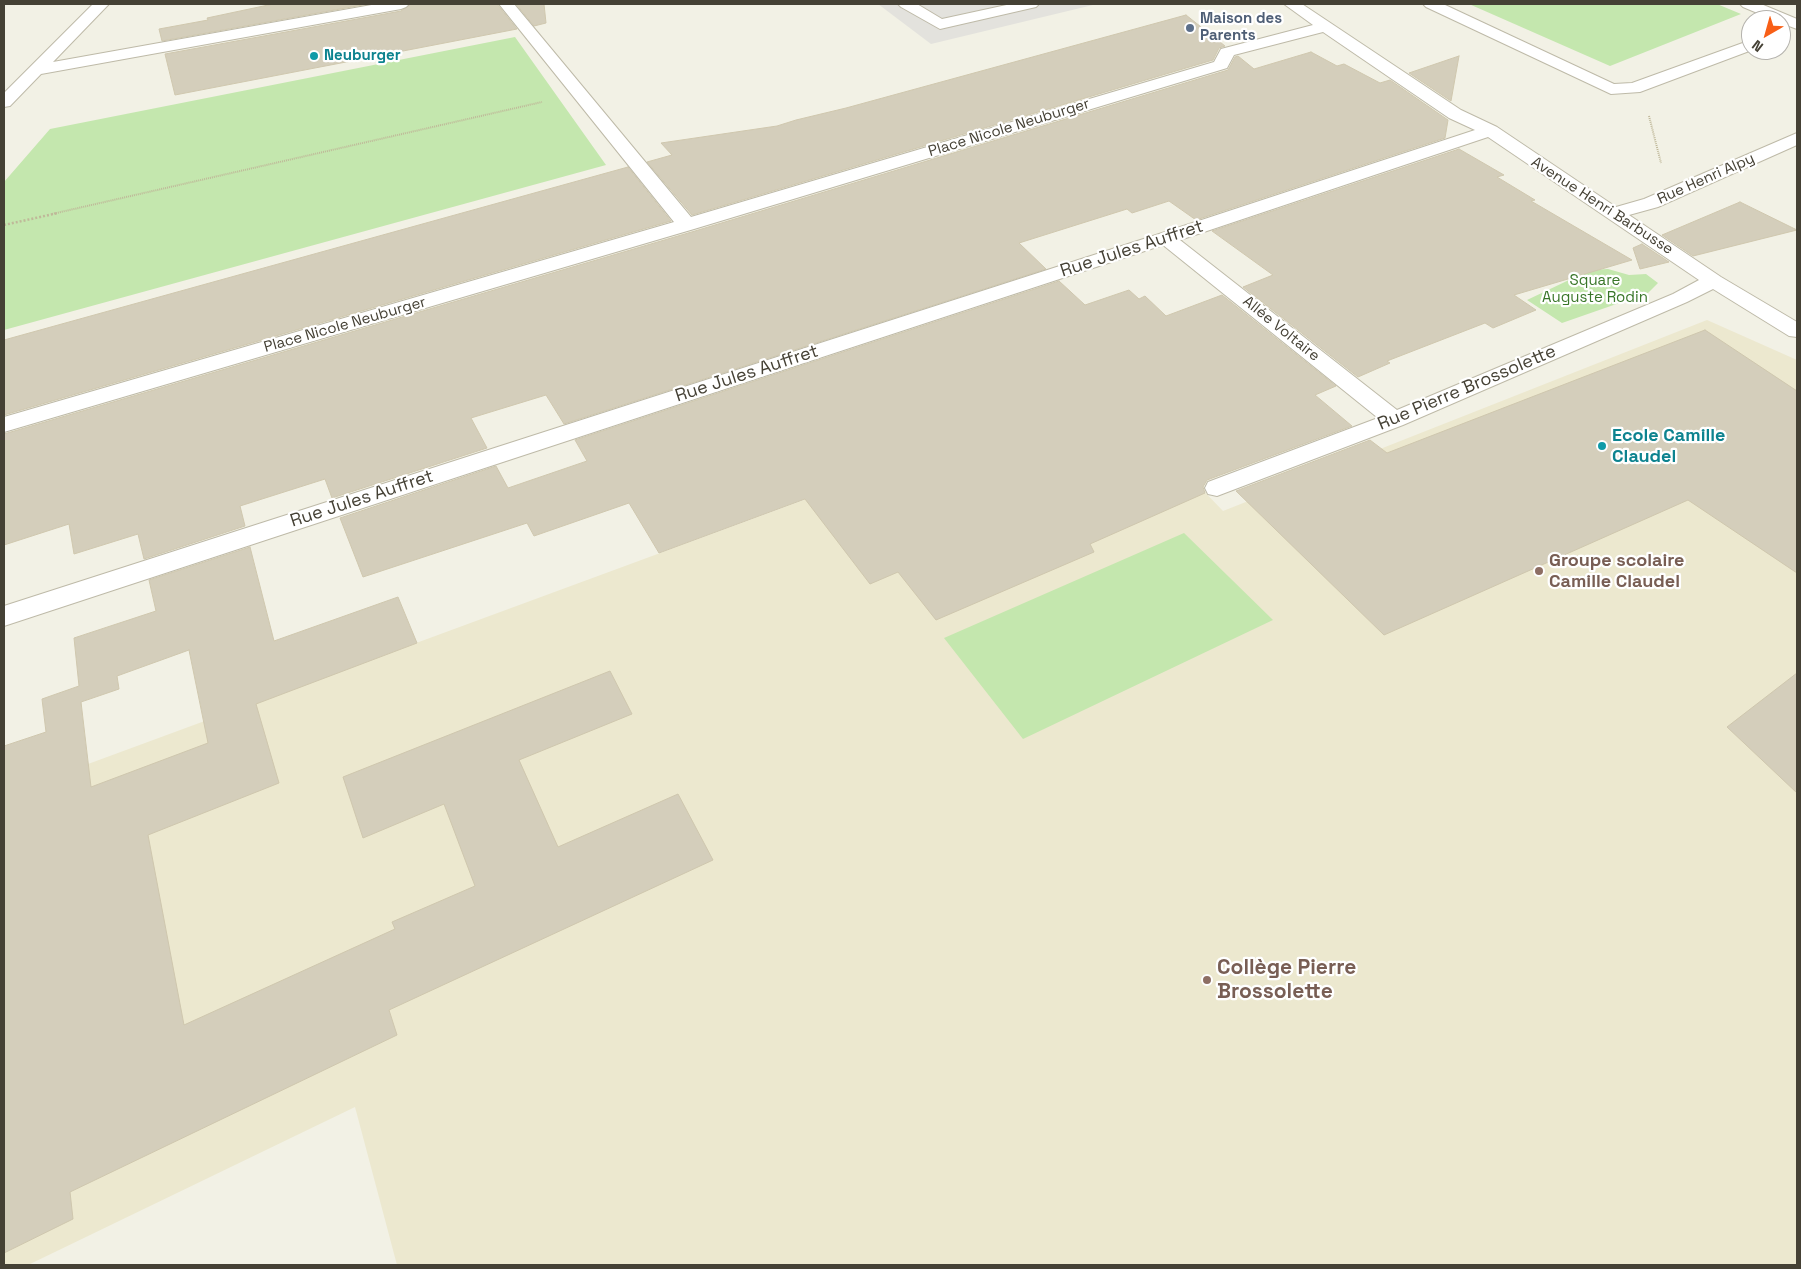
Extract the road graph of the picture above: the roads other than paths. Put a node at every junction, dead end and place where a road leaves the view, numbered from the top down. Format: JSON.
{"nodes":[{"id":1,"x":101,"y":4,"type":"edge"},
{"id":2,"x":401,"y":4,"type":"edge"},
{"id":3,"x":506,"y":4,"type":"edge"},
{"id":4,"x":906,"y":4,"type":"edge"},
{"id":5,"x":1031,"y":4,"type":"edge"},
{"id":6,"x":1292,"y":4,"type":"edge"},
{"id":7,"x":1318,"y":4,"type":"edge"},
{"id":8,"x":1431,"y":4,"type":"edge"},
{"id":9,"x":1748,"y":4,"type":"edge"},
{"id":10,"x":1797,"y":24,"type":"edge"},
{"id":11,"x":1324,"y":26,"type":"junction"},
{"id":12,"x":1741,"y":49,"type":"edge"},
{"id":13,"x":37,"y":70,"type":"junction"},
{"id":14,"x":4,"y":102,"type":"edge"},
{"id":15,"x":1491,"y":131,"type":"junction"},
{"id":16,"x":1797,"y":138,"type":"edge"},
{"id":17,"x":1612,"y":214,"type":"junction"},
{"id":18,"x":687,"y":225,"type":"junction"},
{"id":19,"x":1166,"y":238,"type":"junction"},
{"id":20,"x":1714,"y":281,"type":"junction"},
{"id":21,"x":1797,"y":316,"type":"edge"},
{"id":22,"x":1797,"y":331,"type":"edge"},
{"id":23,"x":1395,"y":420,"type":"junction"},
{"id":24,"x":4,"y":425,"type":"edge"},
{"id":25,"x":1217,"y":488,"type":"dead end"},
{"id":26,"x":4,"y":616,"type":"edge"}],
"edges":[{"from":1,"to":13,"type":"street"},
{"from":2,"to":13,"type":"street"},
{"from":3,"to":18,"type":"street"},
{"from":4,"to":5,"type":"street"},
{"from":6,"to":11,"type":"street","name":"Avenue Henri Barbusse"},
{"from":7,"to":15,"type":"street","name":"Avenue Henri Barbusse"},
{"from":8,"to":12,"type":"street"},
{"from":9,"to":10,"type":"street"},
{"from":11,"to":15,"type":"street","name":"Avenue Henri Barbusse"},
{"from":11,"to":18,"type":"street","name":"Place Nicole Neuburger"},
{"from":13,"to":14,"type":"street"},
{"from":15,"to":17,"type":"street","name":"Avenue Henri Barbusse"},
{"from":15,"to":19,"type":"street","name":"Rue Jules Auffret"},
{"from":16,"to":17,"type":"street","name":"Rue Henri Alpy"},
{"from":17,"to":20,"type":"street","name":"Avenue Henri Barbusse"},
{"from":18,"to":24,"type":"street","name":"Place Nicole Neuburger"},
{"from":19,"to":23,"type":"street","name":"Allée Voltaire"},
{"from":19,"to":26,"type":"street","name":"Rue Jules Auffret"},
{"from":20,"to":21,"type":"street","name":"Avenue Henri Barbusse"},
{"from":20,"to":22,"type":"street","name":"Avenue Henri Barbusse"},
{"from":20,"to":23,"type":"street","name":"Rue Pierre Brossolette"},
{"from":23,"to":25,"type":"street","name":"Rue Pierre Brossolette"}]}
